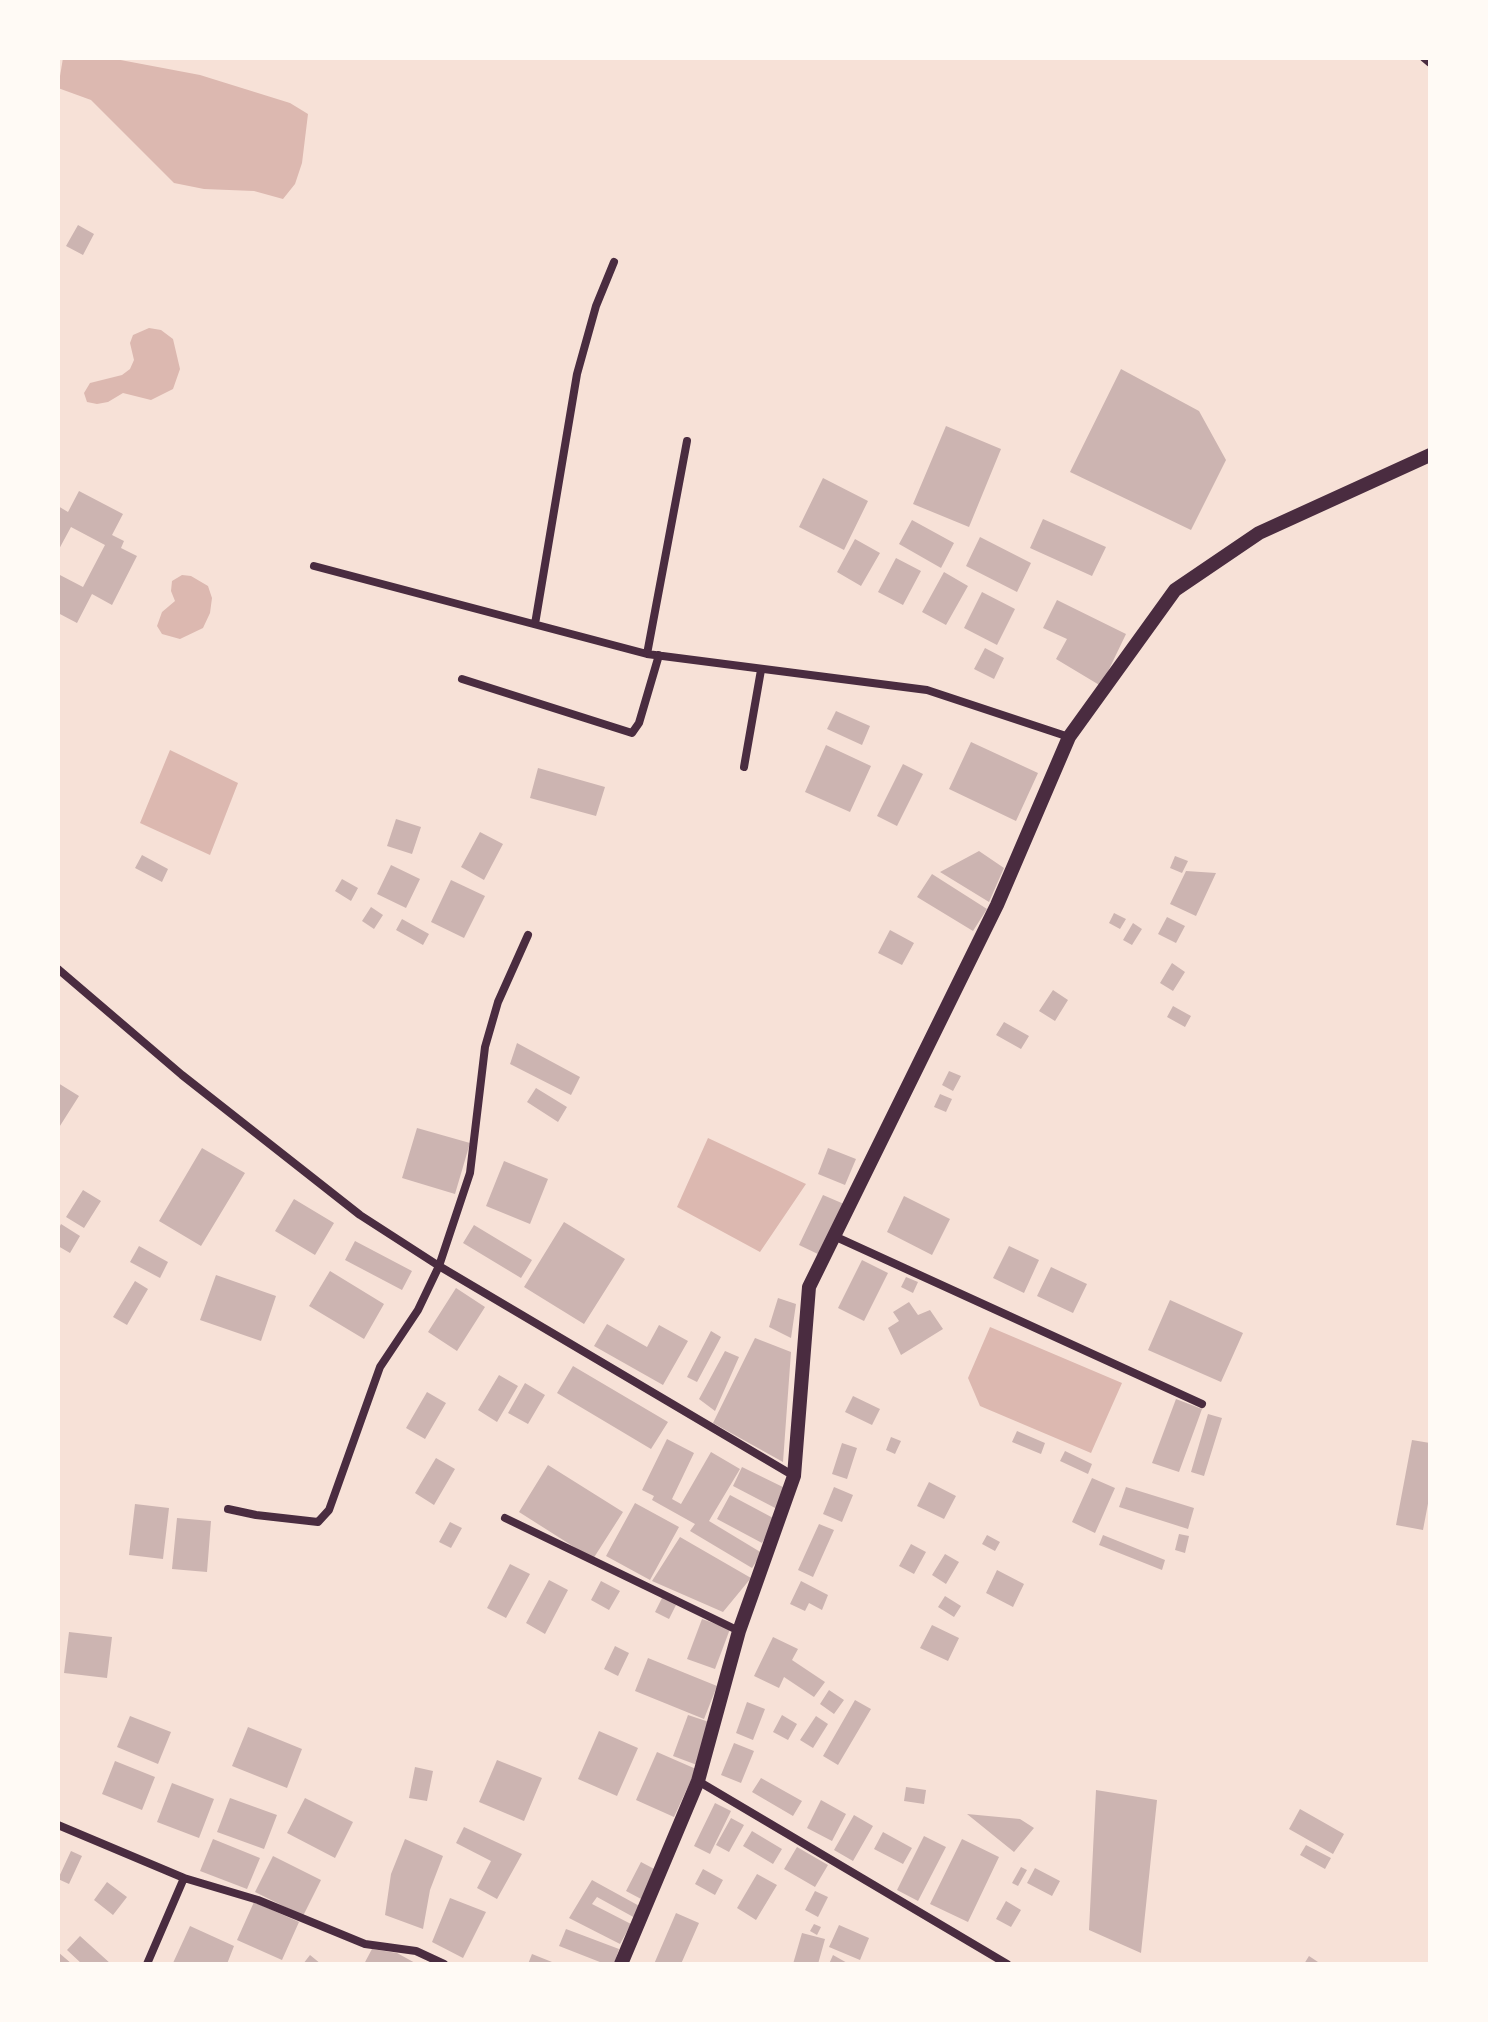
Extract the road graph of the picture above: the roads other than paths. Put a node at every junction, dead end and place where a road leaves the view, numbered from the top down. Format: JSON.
{"nodes":[{"id":1,"x":1424,"y":58,"type":"edge"},
{"id":2,"x":1430,"y":63,"type":"edge"},
{"id":3,"x":614,"y":262,"type":"dead end"},
{"id":4,"x":687,"y":441,"type":"dead end"},
{"id":5,"x":1430,"y":455,"type":"edge"},
{"id":6,"x":314,"y":566,"type":"dead end"},
{"id":7,"x":535,"y":624,"type":"junction"},
{"id":8,"x":647,"y":654,"type":"junction"},
{"id":9,"x":659,"y":655,"type":"junction"},
{"id":10,"x":761,"y":670,"type":"junction"},
{"id":11,"x":462,"y":679,"type":"dead end"},
{"id":12,"x":1069,"y":737,"type":"junction"},
{"id":13,"x":744,"y":767,"type":"dead end"},
{"id":14,"x":528,"y":935,"type":"dead end"},
{"id":15,"x":58,"y":969,"type":"edge"},
{"id":16,"x":834,"y":1236,"type":"junction"},
{"id":17,"x":439,"y":1266,"type":"junction"},
{"id":18,"x":1202,"y":1404,"type":"dead end"},
{"id":19,"x":794,"y":1476,"type":"junction"},
{"id":20,"x":228,"y":1509,"type":"dead end"},
{"id":21,"x":505,"y":1518,"type":"dead end"},
{"id":22,"x":739,"y":1631,"type":"junction"},
{"id":23,"x":698,"y":1781,"type":"junction"},
{"id":24,"x":58,"y":1825,"type":"edge"},
{"id":25,"x":184,"y":1878,"type":"junction"},
{"id":26,"x":995,"y":1962,"type":"edge"},
{"id":27,"x":147,"y":1964,"type":"edge"},
{"id":28,"x":444,"y":1964,"type":"edge"},
{"id":29,"x":621,"y":1964,"type":"edge"},
{"id":30,"x":1007,"y":1964,"type":"edge"}],
"edges":[{"from":1,"to":2,"type":"street"},
{"from":3,"to":7,"type":"street"},
{"from":4,"to":8,"type":"street"},
{"from":5,"to":12,"type":"main road"},
{"from":6,"to":7,"type":"street"},
{"from":7,"to":8,"type":"street"},
{"from":8,"to":9,"type":"street"},
{"from":9,"to":10,"type":"street"},
{"from":9,"to":11,"type":"street"},
{"from":10,"to":12,"type":"street"},
{"from":10,"to":13,"type":"street"},
{"from":12,"to":16,"type":"main road"},
{"from":14,"to":17,"type":"street"},
{"from":15,"to":17,"type":"street"},
{"from":16,"to":18,"type":"street"},
{"from":16,"to":19,"type":"main road"},
{"from":17,"to":19,"type":"street"},
{"from":17,"to":20,"type":"street"},
{"from":19,"to":22,"type":"main road"},
{"from":21,"to":22,"type":"street"},
{"from":22,"to":23,"type":"main road"},
{"from":23,"to":26,"type":"street"},
{"from":23,"to":29,"type":"main road"},
{"from":24,"to":25,"type":"street"},
{"from":25,"to":27,"type":"street"},
{"from":25,"to":28,"type":"street"},
{"from":26,"to":30,"type":"street"}]}
